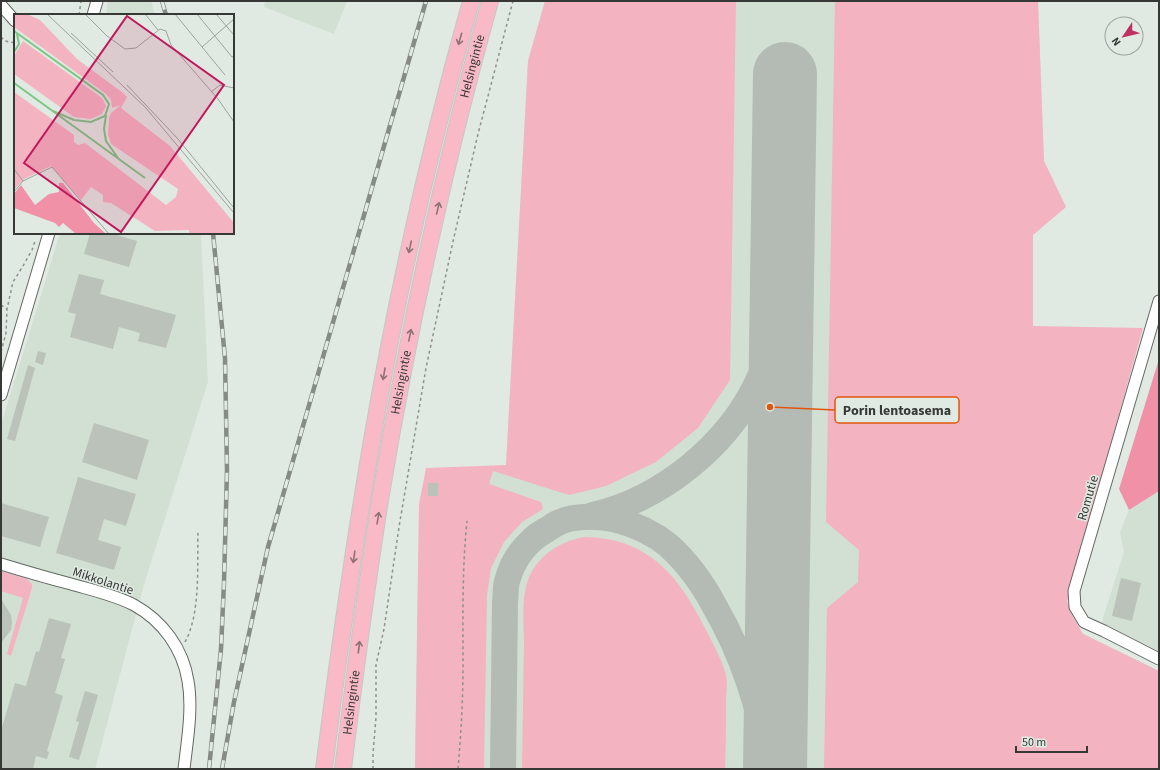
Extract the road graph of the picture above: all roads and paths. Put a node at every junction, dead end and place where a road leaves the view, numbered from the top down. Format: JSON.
{"nodes":[{"id":1,"x":81,"y":1,"type":"edge"},
{"id":2,"x":97,"y":1,"type":"edge"},
{"id":3,"x":471,"y":1,"type":"edge"},
{"id":4,"x":490,"y":1,"type":"edge"},
{"id":5,"x":513,"y":1,"type":"edge"},
{"id":6,"x":1,"y":5,"type":"edge"},
{"id":7,"x":79,"y":14,"type":"edge"},
{"id":8,"x":94,"y":14,"type":"edge"},
{"id":9,"x":14,"y":20,"type":"edge"},
{"id":10,"x":1,"y":37,"type":"edge"},
{"id":11,"x":14,"y":43,"type":"edge"},
{"id":12,"x":49,"y":234,"type":"edge"},
{"id":13,"x":36,"y":239,"type":"dead end"},
{"id":14,"x":1159,"y":300,"type":"edge"},
{"id":15,"x":1,"y":305,"type":"edge"},
{"id":16,"x":7,"y":310,"type":"junction"},
{"id":17,"x":1,"y":352,"type":"edge"},
{"id":18,"x":1,"y":395,"type":"edge"},
{"id":19,"x":467,"y":521,"type":"dead end"},
{"id":20,"x":198,"y":531,"type":"dead end"},
{"id":21,"x":1,"y":564,"type":"edge"},
{"id":22,"x":178,"y":650,"type":"junction"},
{"id":23,"x":1159,"y":659,"type":"edge"},
{"id":24,"x":184,"y":769,"type":"edge"},
{"id":25,"x":324,"y":769,"type":"edge"},
{"id":26,"x":343,"y":769,"type":"edge"},
{"id":27,"x":373,"y":769,"type":"edge"},
{"id":28,"x":458,"y":769,"type":"edge"}],
"edges":[{"from":1,"to":7,"type":"path"},
{"from":2,"to":8,"type":"street"},
{"from":3,"to":25,"type":"highway","name":"Helsingintie","one_way":true},
{"from":26,"to":4,"type":"highway","name":"Helsingintie","one_way":true},
{"from":5,"to":27,"type":"path"},
{"from":6,"to":9,"type":"street"},
{"from":10,"to":11,"type":"path"},
{"from":12,"to":18,"type":"street"},
{"from":13,"to":16,"type":"path"},
{"from":14,"to":23,"type":"street","name":"Romutie"},
{"from":15,"to":16,"type":"path"},
{"from":16,"to":17,"type":"path"},
{"from":19,"to":28,"type":"path"},
{"from":20,"to":22,"type":"path"},
{"from":21,"to":22,"type":"street","name":"Mikkolantie"},
{"from":22,"to":24,"type":"street","name":"Mikkolantie"}]}
